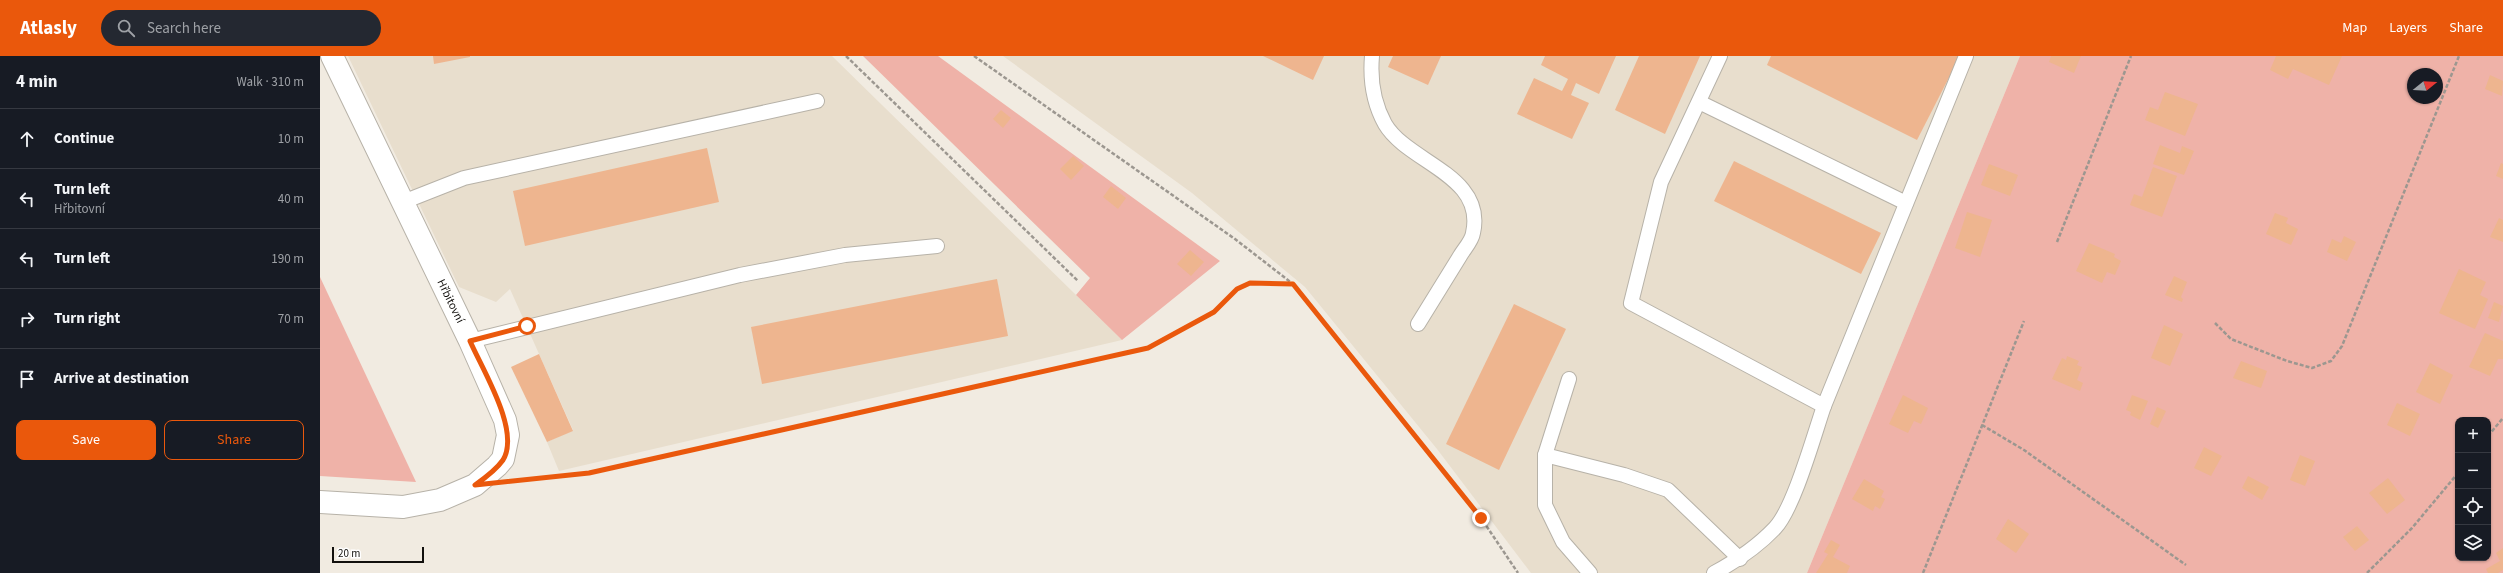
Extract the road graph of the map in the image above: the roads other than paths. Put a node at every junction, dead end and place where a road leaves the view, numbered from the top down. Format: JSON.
{"nodes":[{"id":1,"x":332,"y":56,"type":"edge"},
{"id":2,"x":1372,"y":56,"type":"edge"},
{"id":3,"x":1720,"y":56,"type":"edge"},
{"id":4,"x":1966,"y":56,"type":"edge"},
{"id":5,"x":817,"y":101,"type":"dead end"},
{"id":6,"x":1699,"y":102,"type":"junction"},
{"id":7,"x":403,"y":202,"type":"junction"},
{"id":8,"x":1906,"y":203,"type":"junction"},
{"id":9,"x":937,"y":246,"type":"dead end"},
{"id":10,"x":1418,"y":324,"type":"dead end"},
{"id":11,"x":470,"y":341,"type":"junction"},
{"id":12,"x":1569,"y":378,"type":"dead end"},
{"id":13,"x":1824,"y":406,"type":"junction"},
{"id":14,"x":1545,"y":455,"type":"junction"},
{"id":15,"x":320,"y":502,"type":"edge"},
{"id":16,"x":1740,"y":559,"type":"junction"},
{"id":17,"x":1590,"y":573,"type":"edge"},
{"id":18,"x":1714,"y":573,"type":"edge"}],
"edges":[{"from":1,"to":7,"type":"street","name":"Hřbitovní"},
{"from":2,"to":10,"type":"lane"},
{"from":3,"to":6,"type":"lane"},
{"from":4,"to":8,"type":"lane"},
{"from":5,"to":7,"type":"lane"},
{"from":6,"to":8,"type":"lane"},
{"from":6,"to":13,"type":"lane"},
{"from":7,"to":11,"type":"street","name":"Hřbitovní"},
{"from":8,"to":13,"type":"lane"},
{"from":9,"to":11,"type":"lane"},
{"from":11,"to":15,"type":"street","name":"Hřbitovní"},
{"from":12,"to":14,"type":"lane"},
{"from":13,"to":16,"type":"lane"},
{"from":14,"to":16,"type":"lane"},
{"from":14,"to":17,"type":"lane"},
{"from":16,"to":18,"type":"lane"}]}
